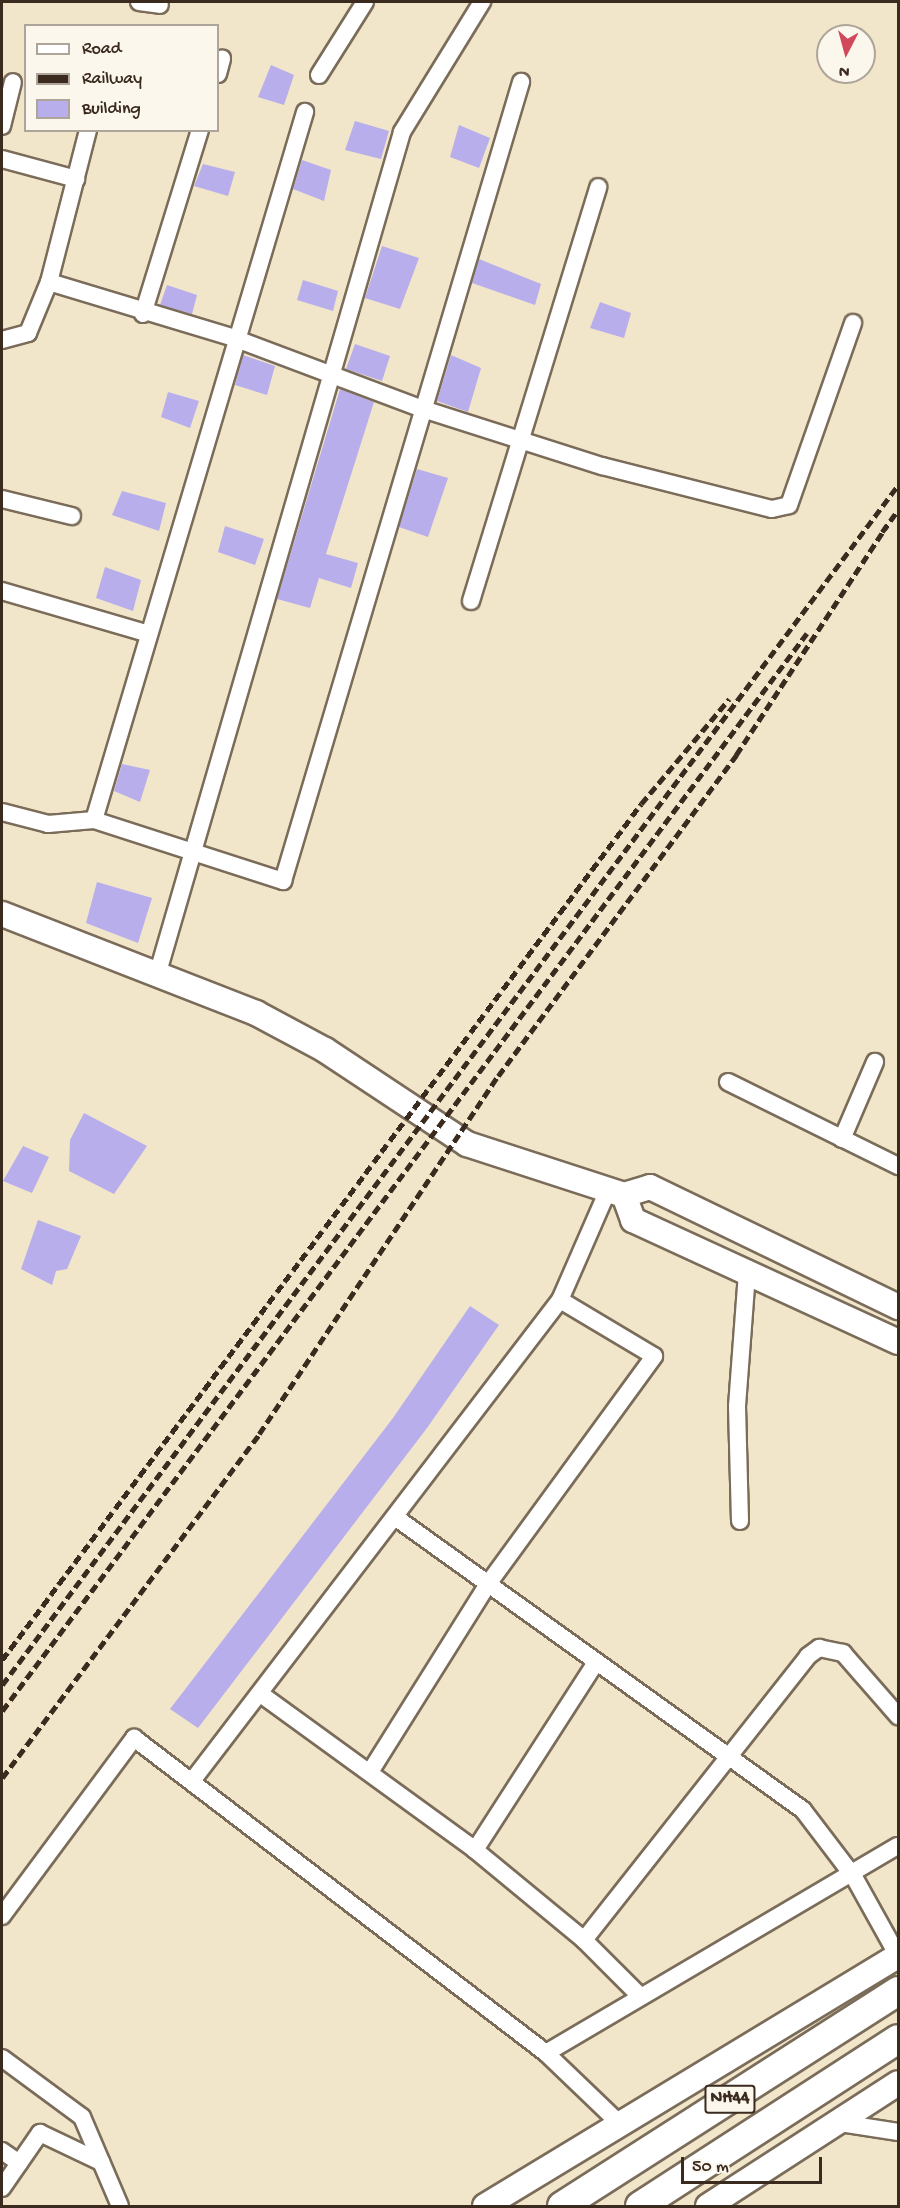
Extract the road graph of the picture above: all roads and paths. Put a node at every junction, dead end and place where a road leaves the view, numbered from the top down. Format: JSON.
{"nodes":[{"id":1,"x":139,"y":2,"type":"edge"},
{"id":2,"x":365,"y":2,"type":"edge"},
{"id":3,"x":482,"y":2,"type":"edge"},
{"id":4,"x":160,"y":5,"type":"dead end"},
{"id":5,"x":319,"y":75,"type":"dead end"},
{"id":6,"x":13,"y":82,"type":"dead end"},
{"id":7,"x":521,"y":82,"type":"dead end"},
{"id":8,"x":305,"y":112,"type":"dead end"},
{"id":9,"x":2,"y":126,"type":"edge"},
{"id":10,"x":88,"y":132,"type":"edge"},
{"id":11,"x":199,"y":132,"type":"edge"},
{"id":12,"x":2,"y":159,"type":"edge"},
{"id":13,"x":76,"y":179,"type":"junction"},
{"id":14,"x":598,"y":187,"type":"dead end"},
{"id":15,"x":49,"y":282,"type":"junction"},
{"id":16,"x":143,"y":314,"type":"junction"},
{"id":17,"x":853,"y":323,"type":"dead end"},
{"id":18,"x":234,"y":338,"type":"junction"},
{"id":19,"x":2,"y":340,"type":"edge"},
{"id":20,"x":330,"y":374,"type":"junction"},
{"id":21,"x":423,"y":409,"type":"junction"},
{"id":22,"x":520,"y":437,"type":"junction"},
{"id":23,"x":2,"y":499,"type":"edge"},
{"id":24,"x":72,"y":516,"type":"dead end"},
{"id":25,"x":2,"y":591,"type":"edge"},
{"id":26,"x":471,"y":601,"type":"dead end"},
{"id":27,"x":149,"y":634,"type":"junction"},
{"id":28,"x":2,"y":812,"type":"edge"},
{"id":29,"x":93,"y":820,"type":"junction"},
{"id":30,"x":191,"y":853,"type":"junction"},
{"id":31,"x":2,"y":915,"type":"edge"},
{"id":32,"x":158,"y":972,"type":"junction"},
{"id":33,"x":875,"y":1062,"type":"dead end"},
{"id":34,"x":728,"y":1082,"type":"dead end"},
{"id":35,"x":842,"y":1140,"type":"junction"},
{"id":36,"x":898,"y":1166,"type":"edge"},
{"id":37,"x":617,"y":1192,"type":"junction"},
{"id":38,"x":747,"y":1272,"type":"junction"},
{"id":39,"x":560,"y":1300,"type":"junction"},
{"id":40,"x":898,"y":1307,"type":"edge"},
{"id":41,"x":898,"y":1342,"type":"edge"},
{"id":42,"x":395,"y":1517,"type":"junction"},
{"id":43,"x":740,"y":1521,"type":"dead end"},
{"id":44,"x":488,"y":1584,"type":"junction"},
{"id":45,"x":596,"y":1662,"type":"junction"},
{"id":46,"x":262,"y":1695,"type":"junction"},
{"id":47,"x":898,"y":1716,"type":"edge"},
{"id":48,"x":728,"y":1753,"type":"junction"},
{"id":49,"x":370,"y":1772,"type":"junction"},
{"id":50,"x":192,"y":1781,"type":"junction"},
{"id":51,"x":898,"y":1846,"type":"edge"},
{"id":52,"x":475,"y":1850,"type":"junction"},
{"id":53,"x":854,"y":1876,"type":"junction"},
{"id":54,"x":2,"y":1916,"type":"edge"},
{"id":55,"x":584,"y":1940,"type":"junction"},
{"id":56,"x":898,"y":1956,"type":"edge"},
{"id":57,"x":898,"y":1991,"type":"edge"},
{"id":58,"x":640,"y":1996,"type":"junction"},
{"id":59,"x":898,"y":2039,"type":"edge"},
{"id":60,"x":546,"y":2053,"type":"junction"},
{"id":61,"x":2,"y":2058,"type":"edge"},
{"id":62,"x":898,"y":2083,"type":"edge"},
{"id":63,"x":618,"y":2122,"type":"junction"},
{"id":64,"x":840,"y":2123,"type":"junction"},
{"id":65,"x":898,"y":2132,"type":"edge"},
{"id":66,"x":2,"y":2151,"type":"edge"},
{"id":67,"x":101,"y":2162,"type":"junction"},
{"id":68,"x":19,"y":2163,"type":"junction"},
{"id":69,"x":2,"y":2188,"type":"edge"},
{"id":70,"x":120,"y":2206,"type":"edge"},
{"id":71,"x":485,"y":2206,"type":"edge"},
{"id":72,"x":562,"y":2206,"type":"edge"},
{"id":73,"x":640,"y":2206,"type":"edge"},
{"id":74,"x":708,"y":2206,"type":"edge"}],
"edges":[{"from":1,"to":4,"type":"street"},
{"from":2,"to":5,"type":"street"},
{"from":3,"to":20,"type":"street"},
{"from":6,"to":9,"type":"street"},
{"from":7,"to":21,"type":"street"},
{"from":8,"to":18,"type":"street"},
{"from":10,"to":13,"type":"street"},
{"from":11,"to":16,"type":"street"},
{"from":12,"to":13,"type":"street"},
{"from":13,"to":15,"type":"street"},
{"from":14,"to":22,"type":"street"},
{"from":15,"to":16,"type":"street"},
{"from":15,"to":19,"type":"street"},
{"from":16,"to":18,"type":"street"},
{"from":17,"to":22,"type":"street"},
{"from":18,"to":20,"type":"street"},
{"from":18,"to":27,"type":"street"},
{"from":20,"to":21,"type":"street"},
{"from":20,"to":30,"type":"street"},
{"from":21,"to":22,"type":"street"},
{"from":21,"to":30,"type":"street"},
{"from":22,"to":26,"type":"street"},
{"from":23,"to":24,"type":"street"},
{"from":25,"to":27,"type":"street"},
{"from":27,"to":29,"type":"street"},
{"from":28,"to":29,"type":"street"},
{"from":29,"to":30,"type":"street"},
{"from":30,"to":32,"type":"street"},
{"from":31,"to":32,"type":"main road"},
{"from":32,"to":37,"type":"main road"},
{"from":33,"to":35,"type":"street"},
{"from":34,"to":35,"type":"street"},
{"from":35,"to":36,"type":"street"},
{"from":37,"to":38,"type":"main road"},
{"from":37,"to":39,"type":"street"},
{"from":37,"to":40,"type":"main road"},
{"from":38,"to":41,"type":"main road"},
{"from":38,"to":43,"type":"street"},
{"from":39,"to":42,"type":"street"},
{"from":39,"to":44,"type":"street"},
{"from":42,"to":44,"type":"street"},
{"from":42,"to":46,"type":"street"},
{"from":44,"to":45,"type":"street"},
{"from":44,"to":49,"type":"street"},
{"from":45,"to":48,"type":"street"},
{"from":45,"to":52,"type":"street"},
{"from":46,"to":49,"type":"street"},
{"from":46,"to":50,"type":"street"},
{"from":47,"to":48,"type":"street"},
{"from":48,"to":53,"type":"street"},
{"from":48,"to":55,"type":"street"},
{"from":49,"to":52,"type":"street"},
{"from":50,"to":54,"type":"street"},
{"from":50,"to":60,"type":"street"},
{"from":51,"to":53,"type":"street"},
{"from":52,"to":55,"type":"street"},
{"from":53,"to":56,"type":"street"},
{"from":53,"to":58,"type":"street"},
{"from":55,"to":58,"type":"street"},
{"from":56,"to":63,"type":"main road"},
{"from":57,"to":72,"type":"highway","number":"NH44"},
{"from":58,"to":60,"type":"street"},
{"from":59,"to":73,"type":"highway","number":"NH44"},
{"from":60,"to":63,"type":"street"},
{"from":61,"to":67,"type":"street"},
{"from":62,"to":64,"type":"main road"},
{"from":63,"to":71,"type":"main road"},
{"from":64,"to":65,"type":"street"},
{"from":64,"to":74,"type":"main road"},
{"from":66,"to":68,"type":"street"},
{"from":67,"to":68,"type":"street"},
{"from":67,"to":70,"type":"street"},
{"from":68,"to":69,"type":"street"}]}
